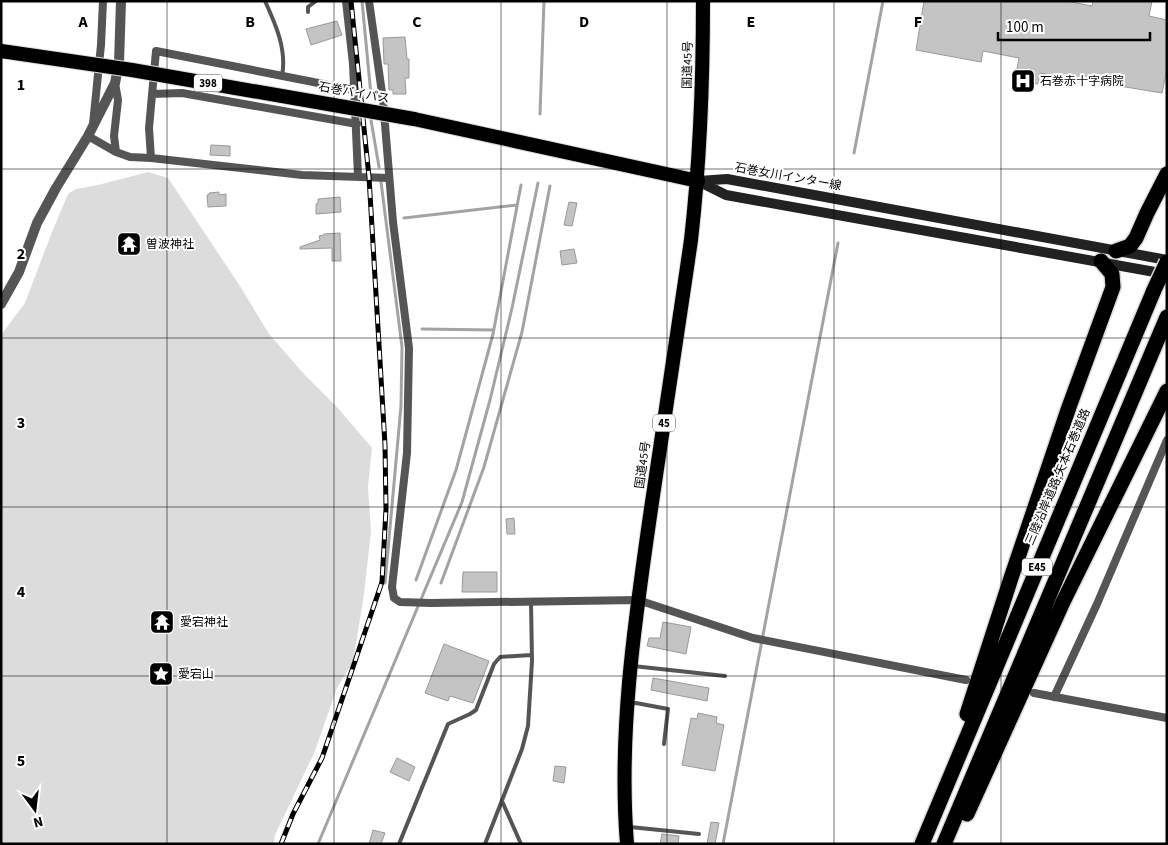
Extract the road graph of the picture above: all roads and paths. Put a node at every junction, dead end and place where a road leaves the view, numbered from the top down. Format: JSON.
{"nodes":[{"id":1,"x":103,"y":1,"type":"edge"},
{"id":2,"x":121,"y":1,"type":"edge"},
{"id":3,"x":264,"y":1,"type":"edge"},
{"id":4,"x":316,"y":1,"type":"edge"},
{"id":5,"x":346,"y":1,"type":"edge"},
{"id":6,"x":369,"y":1,"type":"edge"},
{"id":7,"x":703,"y":1,"type":"edge"},
{"id":8,"x":308,"y":12,"type":"dead end"},
{"id":9,"x":1,"y":51,"type":"edge"},
{"id":10,"x":282,"y":76,"type":"junction"},
{"id":11,"x":115,"y":83,"type":"junction"},
{"id":12,"x":354,"y":90,"type":"junction"},
{"id":13,"x":152,"y":94,"type":"junction"},
{"id":14,"x":357,"y":124,"type":"junction"},
{"id":15,"x":90,"y":132,"type":"junction"},
{"id":16,"x":116,"y":152,"type":"junction"},
{"id":17,"x":151,"y":158,"type":"junction"},
{"id":18,"x":1167,"y":174,"type":"edge"},
{"id":19,"x":358,"y":176,"type":"junction"},
{"id":20,"x":389,"y":178,"type":"junction"},
{"id":21,"x":698,"y":181,"type":"junction"},
{"id":22,"x":1116,"y":251,"type":"junction"},
{"id":23,"x":1101,"y":261,"type":"junction"},
{"id":24,"x":1167,"y":261,"type":"edge"},
{"id":25,"x":1167,"y":274,"type":"edge"},
{"id":26,"x":1,"y":304,"type":"edge"},
{"id":27,"x":1167,"y":317,"type":"edge"},
{"id":28,"x":1167,"y":391,"type":"edge"},
{"id":29,"x":1167,"y":440,"type":"edge"},
{"id":30,"x":638,"y":600,"type":"junction"},
{"id":31,"x":531,"y":602,"type":"junction"},
{"id":32,"x":532,"y":655,"type":"junction"},
{"id":33,"x":631,"y":665,"type":"junction"},
{"id":34,"x":726,"y":676,"type":"dead end"},
{"id":35,"x":966,"y":680,"type":"dead end"},
{"id":36,"x":1034,"y":692,"type":"dead end"},
{"id":37,"x":1054,"y":697,"type":"junction"},
{"id":38,"x":628,"y":704,"type":"junction"},
{"id":39,"x":1167,"y":718,"type":"edge"},
{"id":40,"x":664,"y":744,"type":"dead end"},
{"id":41,"x":954,"y":764,"type":"junction"},
{"id":42,"x":502,"y":801,"type":"junction"},
{"id":43,"x":626,"y":826,"type":"junction"},
{"id":44,"x":699,"y":834,"type":"dead end"},
{"id":45,"x":399,"y":844,"type":"edge"},
{"id":46,"x":485,"y":844,"type":"edge"},
{"id":47,"x":522,"y":844,"type":"edge"},
{"id":48,"x":627,"y":844,"type":"edge"},
{"id":49,"x":922,"y":844,"type":"edge"},
{"id":50,"x":944,"y":844,"type":"edge"},
{"id":51,"x":954,"y":844,"type":"edge"}],
"edges":[{"from":1,"to":15,"type":"street"},
{"from":2,"to":11,"type":"street"},
{"from":3,"to":10,"type":"lane"},
{"from":4,"to":8,"type":"lane"},
{"from":5,"to":12,"type":"street"},
{"from":6,"to":20,"type":"street"},
{"from":7,"to":21,"type":"highway","name":"国道45号","number":"45"},
{"from":9,"to":21,"type":"highway","name":"石巻バイパス","number":"398","bridge":true},
{"from":10,"to":12,"type":"street"},
{"from":10,"to":13,"type":"street"},
{"from":11,"to":15,"type":"street"},
{"from":11,"to":16,"type":"street"},
{"from":12,"to":14,"type":"street"},
{"from":13,"to":14,"type":"street"},
{"from":13,"to":17,"type":"street"},
{"from":14,"to":19,"type":"street"},
{"from":15,"to":16,"type":"street"},
{"from":15,"to":26,"type":"street"},
{"from":16,"to":17,"type":"street"},
{"from":17,"to":19,"type":"street"},
{"from":18,"to":22,"type":"highway"},
{"from":19,"to":20,"type":"street"},
{"from":20,"to":31,"type":"street"},
{"from":21,"to":22,"type":"main road","name":"石巻女川インター線"},
{"from":21,"to":23,"type":"main road"},
{"from":21,"to":30,"type":"highway","name":"国道45号","number":"45"},
{"from":22,"to":24,"type":"main road","name":"石巻女川インター線"},
{"from":23,"to":25,"type":"main road"},
{"from":23,"to":41,"type":"highway"},
{"from":24,"to":41,"type":"highway","name":"三陸沿岸道路;矢本石巻道路","number":"E45","bridge":true},
{"from":27,"to":50,"type":"highway","number":"E45"},
{"from":28,"to":51,"type":"highway"},
{"from":29,"to":37,"type":"street"},
{"from":30,"to":31,"type":"street"},
{"from":30,"to":33,"type":"highway","name":"国道45号","number":"45"},
{"from":30,"to":35,"type":"street"},
{"from":31,"to":32,"type":"lane"},
{"from":32,"to":42,"type":"lane"},
{"from":32,"to":45,"type":"lane"},
{"from":33,"to":34,"type":"lane"},
{"from":33,"to":38,"type":"highway","name":"国道45号","number":"45"},
{"from":36,"to":37,"type":"street"},
{"from":37,"to":39,"type":"street"},
{"from":38,"to":40,"type":"lane"},
{"from":38,"to":43,"type":"highway","name":"国道45号","number":"45"},
{"from":41,"to":49,"type":"highway","name":"三陸沿岸道路;矢本石巻道路","number":"E45"},
{"from":42,"to":46,"type":"lane"},
{"from":42,"to":47,"type":"lane"},
{"from":43,"to":44,"type":"lane"},
{"from":43,"to":48,"type":"highway","name":"国道45号","number":"45"}]}
